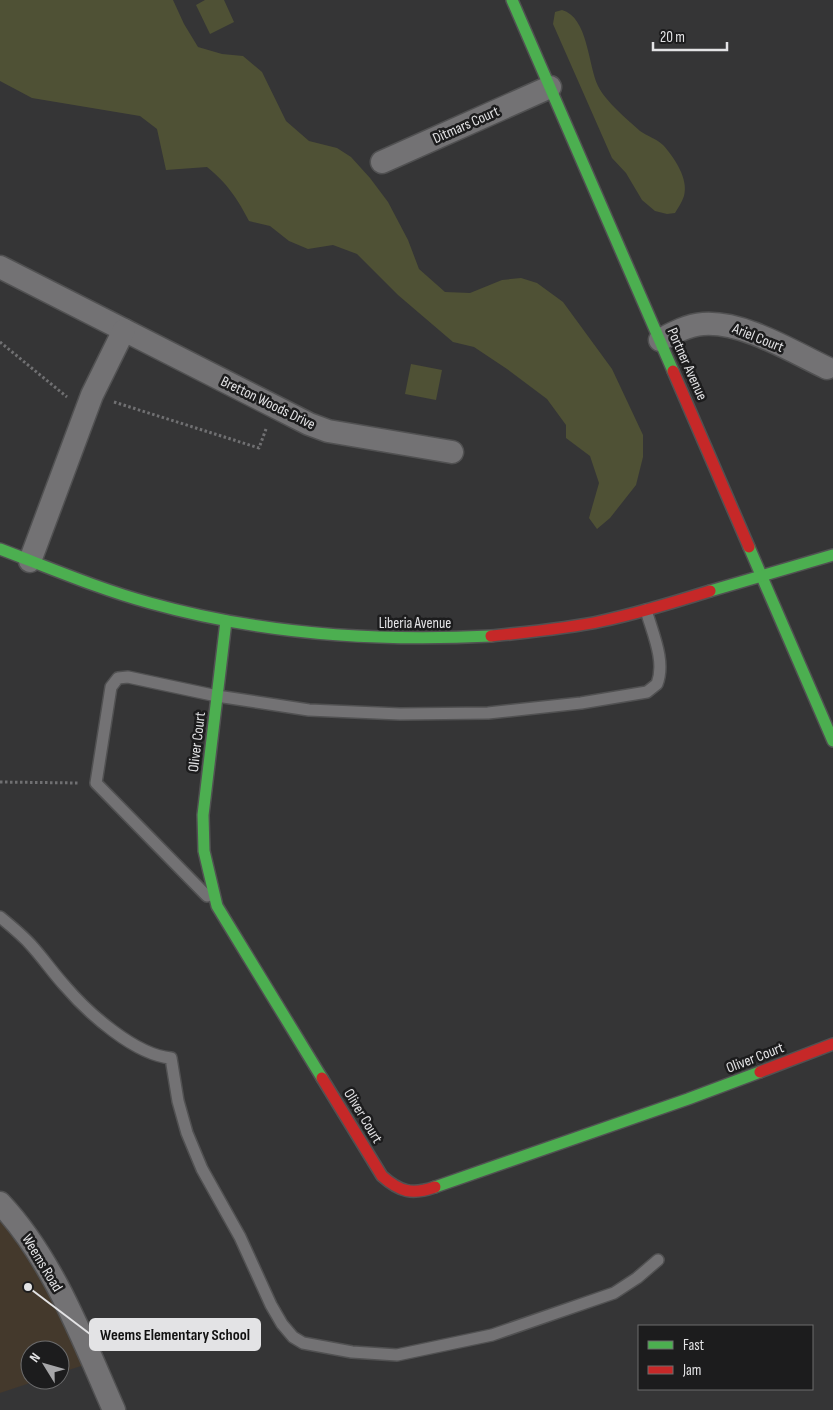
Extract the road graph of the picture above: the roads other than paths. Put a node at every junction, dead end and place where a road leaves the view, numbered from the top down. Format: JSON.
{"nodes":[{"id":1,"x":512,"y":0,"type":"edge"},
{"id":2,"x":550,"y":87,"type":"junction"},
{"id":3,"x":382,"y":162,"type":"dead end"},
{"id":4,"x":0,"y":267,"type":"edge"},
{"id":5,"x":124,"y":330,"type":"junction"},
{"id":6,"x":660,"y":340,"type":"junction"},
{"id":7,"x":826,"y":368,"type":"dead end"},
{"id":8,"x":452,"y":452,"type":"dead end"},
{"id":9,"x":0,"y":550,"type":"edge"},
{"id":10,"x":833,"y":555,"type":"edge"},
{"id":11,"x":30,"y":561,"type":"junction"},
{"id":12,"x":763,"y":577,"type":"junction"},
{"id":13,"x":646,"y":610,"type":"junction"},
{"id":14,"x":226,"y":621,"type":"junction"},
{"id":15,"x":217,"y":696,"type":"junction"},
{"id":16,"x":833,"y":741,"type":"edge"},
{"id":17,"x":217,"y":906,"type":"junction"},
{"id":18,"x":0,"y":917,"type":"edge"},
{"id":19,"x":833,"y":1044,"type":"edge"},
{"id":20,"x":0,"y":1203,"type":"edge"},
{"id":21,"x":658,"y":1260,"type":"dead end"},
{"id":22,"x":114,"y":1410,"type":"edge"}],
"edges":[{"from":1,"to":2,"type":"street","name":"Portner Avenue"},
{"from":2,"to":3,"type":"street","name":"Ditmars Court"},
{"from":2,"to":6,"type":"street","name":"Portner Avenue"},
{"from":4,"to":5,"type":"street","name":"Bretton Woods Drive"},
{"from":5,"to":8,"type":"street","name":"Bretton Woods Drive"},
{"from":5,"to":11,"type":"street"},
{"from":6,"to":7,"type":"street","name":"Ariel Court"},
{"from":6,"to":12,"type":"street","name":"Portner Avenue"},
{"from":9,"to":11,"type":"street","name":"Liberia Avenue"},
{"from":10,"to":12,"type":"street","name":"Liberia Avenue"},
{"from":11,"to":14,"type":"street","name":"Liberia Avenue"},
{"from":12,"to":13,"type":"street","name":"Liberia Avenue"},
{"from":12,"to":16,"type":"street","name":"Portner Avenue"},
{"from":13,"to":14,"type":"street","name":"Liberia Avenue"},
{"from":13,"to":15,"type":"lane"},
{"from":14,"to":15,"type":"street","name":"Oliver Court"},
{"from":15,"to":17,"type":"street","name":"Oliver Court"},
{"from":15,"to":17,"type":"lane"},
{"from":17,"to":19,"type":"street","name":"Oliver Court"},
{"from":18,"to":21,"type":"lane"},
{"from":20,"to":22,"type":"street","name":"Weems Road"}]}
